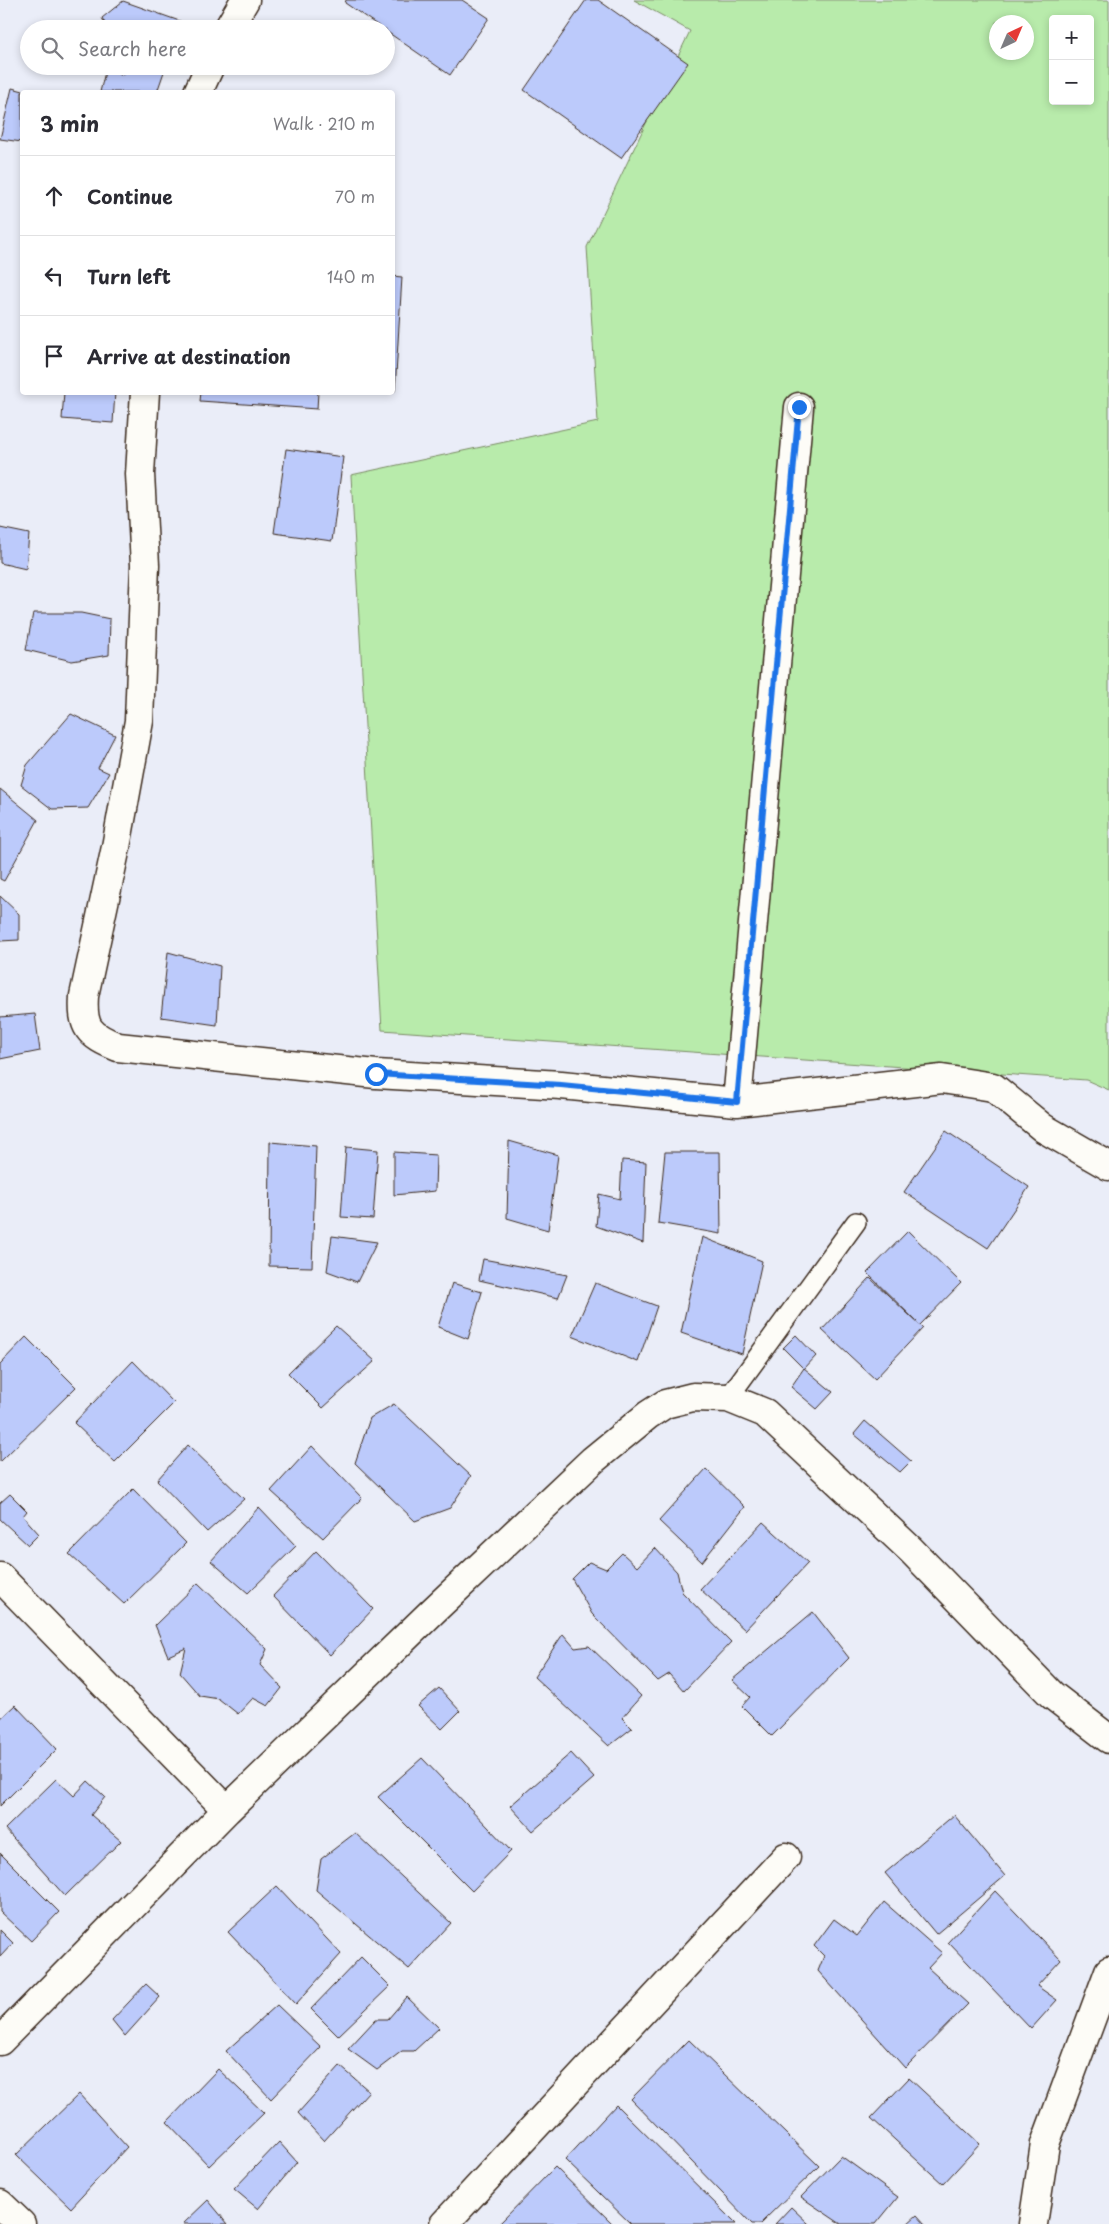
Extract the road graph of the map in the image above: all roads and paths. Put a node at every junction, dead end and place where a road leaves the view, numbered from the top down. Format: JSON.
{"nodes":[{"id":1,"x":244,"y":0,"type":"edge"},
{"id":2,"x":233,"y":20,"type":"edge"},
{"id":3,"x":206,"y":75,"type":"edge"},
{"id":4,"x":199,"y":90,"type":"edge"},
{"id":5,"x":145,"y":395,"type":"edge"},
{"id":6,"x":799,"y":407,"type":"dead end"},
{"id":7,"x":737,"y":1102,"type":"junction"},
{"id":8,"x":1109,"y":1166,"type":"edge"},
{"id":9,"x":856,"y":1222,"type":"dead end"},
{"id":10,"x":728,"y":1398,"type":"junction"},
{"id":11,"x":0,"y":1577,"type":"edge"},
{"id":12,"x":1109,"y":1739,"type":"edge"},
{"id":13,"x":227,"y":1810,"type":"junction"},
{"id":14,"x":786,"y":1857,"type":"dead end"},
{"id":15,"x":1109,"y":1971,"type":"edge"},
{"id":16,"x":0,"y":2040,"type":"edge"},
{"id":17,"x":0,"y":2204,"type":"edge"},
{"id":18,"x":21,"y":2224,"type":"edge"},
{"id":19,"x":444,"y":2224,"type":"edge"},
{"id":20,"x":1033,"y":2224,"type":"edge"}],
"edges":[{"from":1,"to":2,"type":"street"},
{"from":3,"to":4,"type":"street"},
{"from":5,"to":7,"type":"street"},
{"from":6,"to":7,"type":"street"},
{"from":7,"to":8,"type":"street"},
{"from":9,"to":10,"type":"lane"},
{"from":10,"to":12,"type":"street"},
{"from":10,"to":13,"type":"street"},
{"from":11,"to":13,"type":"street"},
{"from":13,"to":16,"type":"street"},
{"from":14,"to":19,"type":"street"},
{"from":15,"to":20,"type":"street"},
{"from":17,"to":18,"type":"street"}]}
